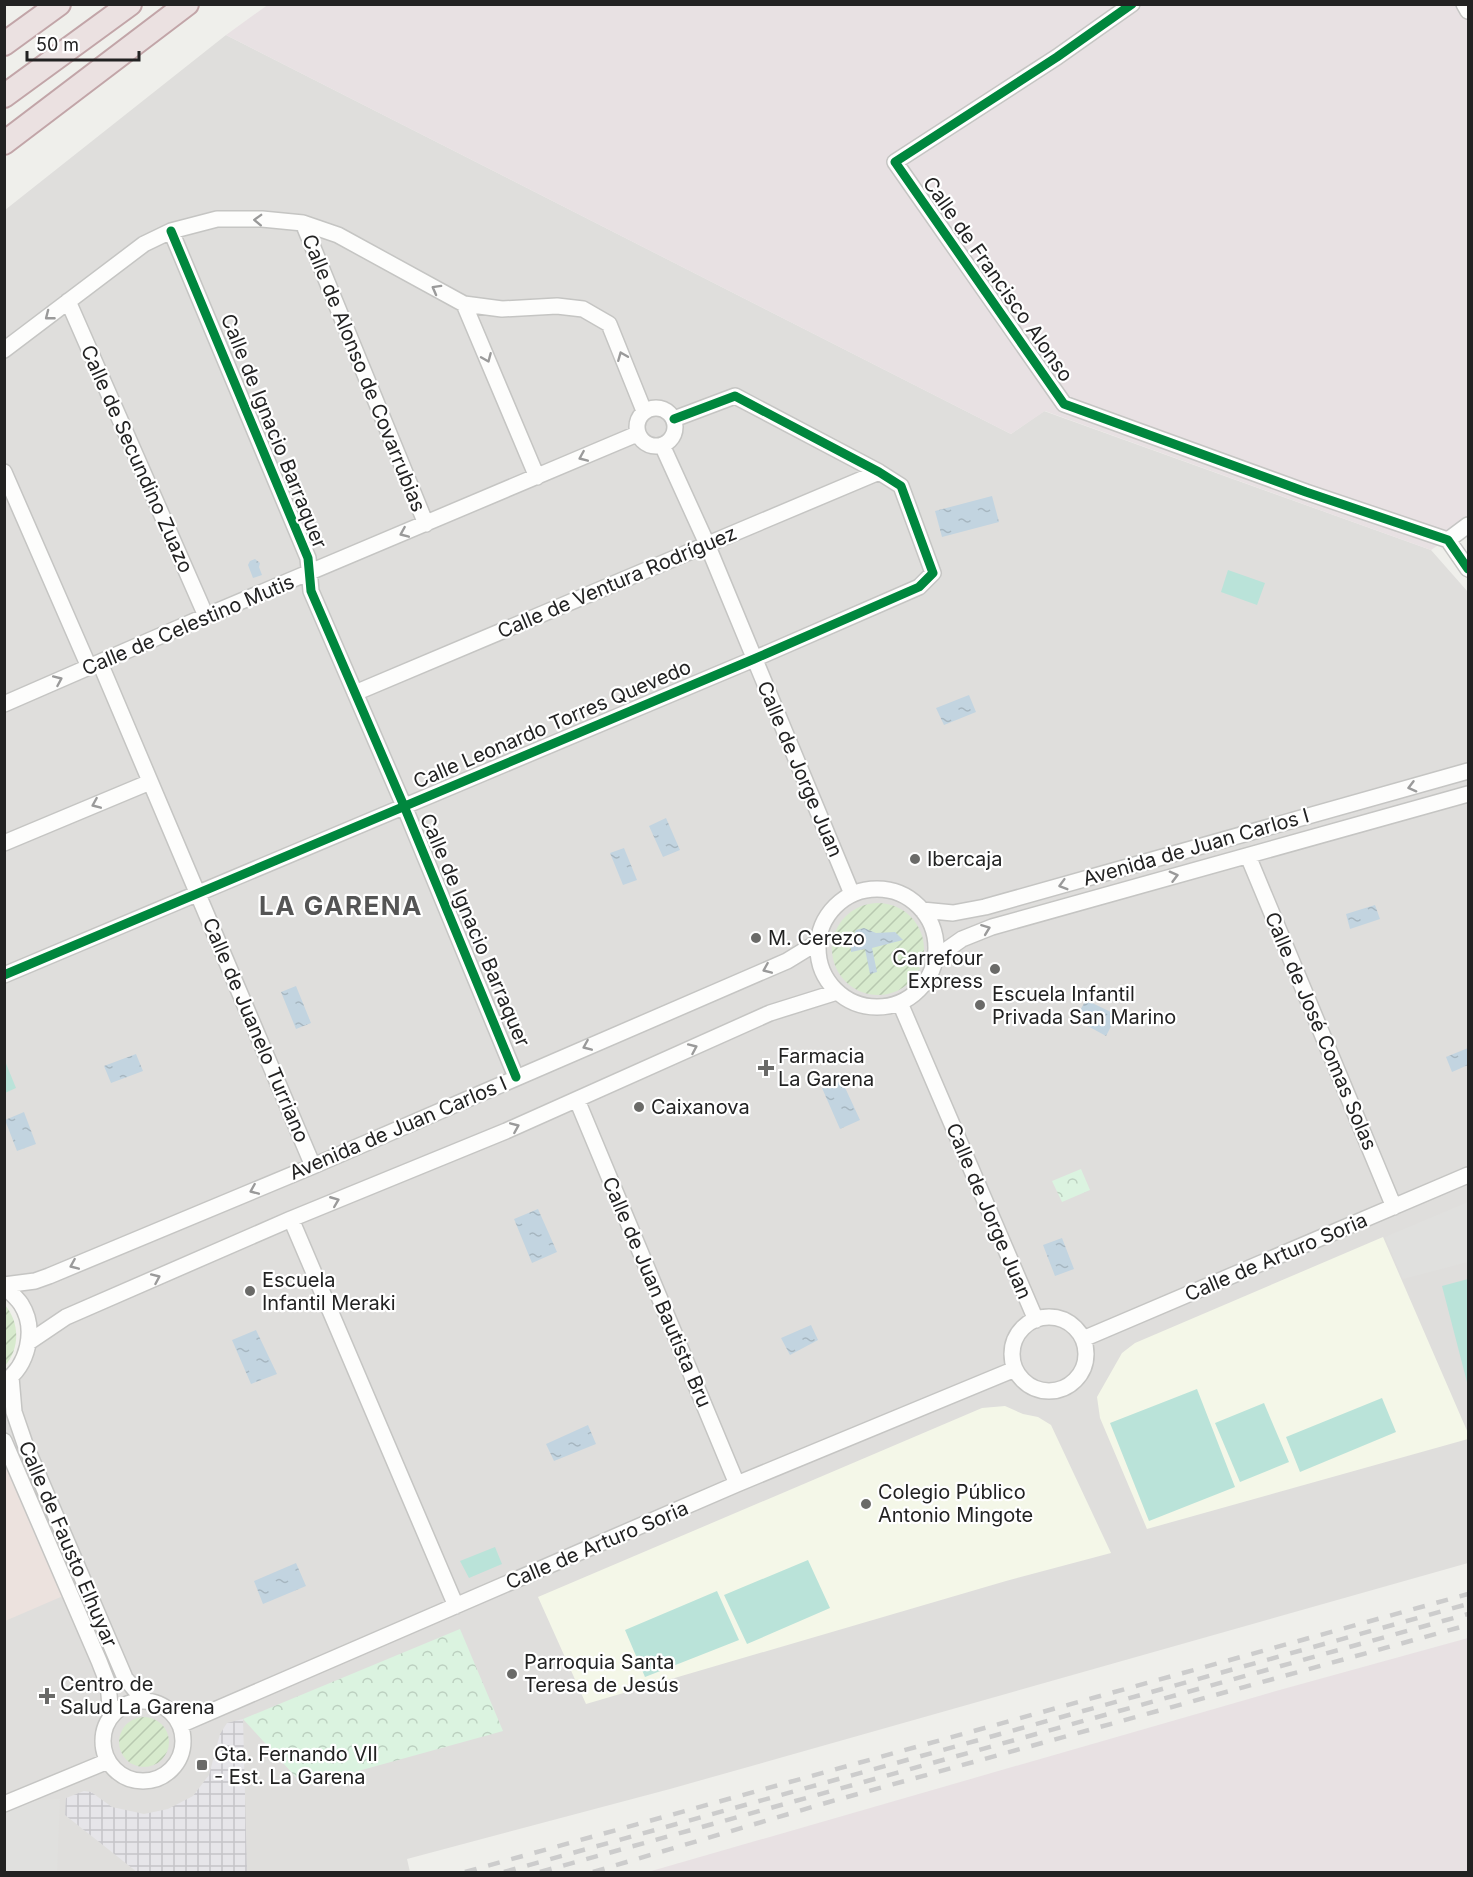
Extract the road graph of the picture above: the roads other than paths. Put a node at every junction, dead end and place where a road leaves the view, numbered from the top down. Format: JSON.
{"nodes":[{"id":1,"x":59,"y":4,"type":"edge"},
{"id":2,"x":130,"y":4,"type":"edge"},
{"id":3,"x":187,"y":4,"type":"edge"},
{"id":4,"x":1132,"y":4,"type":"edge"},
{"id":5,"x":1464,"y":4,"type":"edge"},
{"id":6,"x":1468,"y":11,"type":"edge"},
{"id":7,"x":162,"y":22,"type":"junction"},
{"id":8,"x":4,"y":44,"type":"edge"},
{"id":9,"x":4,"y":96,"type":"edge"},
{"id":10,"x":4,"y":126,"type":"edge"},
{"id":11,"x":4,"y":143,"type":"edge"},
{"id":12,"x":303,"y":223,"type":"junction"},
{"id":13,"x":171,"y":231,"type":"junction"},
{"id":14,"x":68,"y":302,"type":"junction"},
{"id":15,"x":464,"y":304,"type":"junction"},
{"id":16,"x":4,"y":350,"type":"edge"},
{"id":17,"x":644,"y":411,"type":"junction"},
{"id":18,"x":674,"y":419,"type":"junction"},
{"id":19,"x":637,"y":434,"type":"junction"},
{"id":20,"x":662,"y":446,"type":"junction"},
{"id":21,"x":4,"y":472,"type":"edge"},
{"id":22,"x":879,"y":472,"type":"junction"},
{"id":23,"x":537,"y":477,"type":"junction"},
{"id":24,"x":426,"y":524,"type":"junction"},
{"id":25,"x":1468,"y":525,"type":"edge"},
{"id":26,"x":1448,"y":540,"type":"junction"},
{"id":27,"x":707,"y":544,"type":"junction"},
{"id":28,"x":1468,"y":569,"type":"edge"},
{"id":29,"x":311,"y":573,"type":"junction"},
{"id":30,"x":206,"y":616,"type":"junction"},
{"id":31,"x":754,"y":659,"type":"junction"},
{"id":32,"x":94,"y":665,"type":"junction"},
{"id":33,"x":355,"y":693,"type":"junction"},
{"id":34,"x":4,"y":704,"type":"edge"},
{"id":35,"x":1468,"y":771,"type":"edge"},
{"id":36,"x":150,"y":782,"type":"junction"},
{"id":37,"x":1468,"y":794,"type":"edge"},
{"id":38,"x":404,"y":806,"type":"junction"},
{"id":39,"x":4,"y":843,"type":"edge"},
{"id":40,"x":1248,"y":856,"type":"junction"},
{"id":41,"x":199,"y":894,"type":"junction"},
{"id":42,"x":852,"y":894,"type":"junction"},
{"id":43,"x":922,"y":910,"type":"junction"},
{"id":44,"x":818,"y":942,"type":"junction"},
{"id":45,"x":935,"y":958,"type":"junction"},
{"id":46,"x":4,"y":975,"type":"edge"},
{"id":47,"x":837,"y":992,"type":"junction"},
{"id":48,"x":900,"y":1003,"type":"junction"},
{"id":49,"x":516,"y":1077,"type":"junction"},
{"id":50,"x":577,"y":1100,"type":"junction"},
{"id":51,"x":313,"y":1166,"type":"junction"},
{"id":52,"x":1468,"y":1175,"type":"edge"},
{"id":53,"x":1394,"y":1207,"type":"junction"},
{"id":54,"x":291,"y":1219,"type":"junction"},
{"id":55,"x":4,"y":1286,"type":"edge"},
{"id":56,"x":1036,"y":1320,"type":"junction"},
{"id":57,"x":1083,"y":1339,"type":"junction"},
{"id":58,"x":29,"y":1342,"type":"junction"},
{"id":59,"x":1015,"y":1369,"type":"junction"},
{"id":60,"x":8,"y":1380,"type":"edge"},
{"id":61,"x":4,"y":1441,"type":"edge"},
{"id":62,"x":737,"y":1485,"type":"junction"},
{"id":63,"x":456,"y":1606,"type":"junction"},
{"id":64,"x":147,"y":1701,"type":"junction"},
{"id":65,"x":111,"y":1716,"type":"junction"},
{"id":66,"x":180,"y":1725,"type":"junction"},
{"id":67,"x":108,"y":1761,"type":"junction"},
{"id":68,"x":4,"y":1804,"type":"edge"}],
"edges":[{"from":1,"to":8,"type":"highway"},
{"from":2,"to":9,"type":"highway"},
{"from":3,"to":7,"type":"highway"},
{"from":4,"to":26,"type":"street","name":"Calle de Francisco Alonso"},
{"from":5,"to":6,"type":"street"},
{"from":7,"to":10,"type":"highway"},
{"from":7,"to":11,"type":"highway"},
{"from":12,"to":13,"type":"street","one_way":true},
{"from":15,"to":12,"type":"street","one_way":true},
{"from":12,"to":24,"type":"street","name":"Calle de Alonso de Covarrubias"},
{"from":13,"to":14,"type":"street"},
{"from":13,"to":29,"type":"street","name":"Calle de Ignacio Barraquer"},
{"from":14,"to":16,"type":"street","one_way":true},
{"from":14,"to":30,"type":"street","name":"Calle de Secundino Zuazo"},
{"from":17,"to":15,"type":"street","one_way":true},
{"from":15,"to":23,"type":"street","one_way":true},
{"from":17,"to":18,"type":"street"},
{"from":17,"to":19,"type":"street"},
{"from":18,"to":20,"type":"street"},
{"from":18,"to":22,"type":"street"},
{"from":19,"to":20,"type":"street"},
{"from":19,"to":23,"type":"street","name":"Calle de Celestino Mutis","one_way":true},
{"from":20,"to":27,"type":"street","name":"Calle de Jorge Juan"},
{"from":21,"to":32,"type":"street","name":"Calle de Juanelo Turriano"},
{"from":22,"to":27,"type":"street","name":"Calle de Ventura Rodríguez"},
{"from":22,"to":31,"type":"street","name":"Calle Leonardo Torres Quevedo"},
{"from":23,"to":24,"type":"street","name":"Calle de Celestino Mutis"},
{"from":24,"to":29,"type":"street","name":"Calle de Celestino Mutis","one_way":true},
{"from":25,"to":26,"type":"street"},
{"from":26,"to":28,"type":"street"},
{"from":27,"to":31,"type":"street","name":"Calle de Jorge Juan"},
{"from":27,"to":33,"type":"street","name":"Calle de Ventura Rodríguez"},
{"from":29,"to":30,"type":"street","name":"Calle de Celestino Mutis"},
{"from":29,"to":33,"type":"street","name":"Calle de Ignacio Barraquer"},
{"from":30,"to":32,"type":"street","name":"Calle de Celestino Mutis"},
{"from":31,"to":38,"type":"street","name":"Calle Leonardo Torres Quevedo"},
{"from":31,"to":42,"type":"street","name":"Calle de Jorge Juan"},
{"from":34,"to":32,"type":"street","name":"Calle de Celestino Mutis","one_way":true},
{"from":32,"to":36,"type":"street","name":"Calle de Juanelo Turriano"},
{"from":33,"to":38,"type":"street","name":"Calle de Ignacio Barraquer"},
{"from":35,"to":43,"type":"street","name":"Avenida de Juan Carlos I","one_way":true},
{"from":36,"to":39,"type":"street","one_way":true},
{"from":36,"to":41,"type":"street","name":"Calle de Juanelo Turriano"},
{"from":37,"to":40,"type":"street","name":"Avenida de Juan Carlos I"},
{"from":38,"to":41,"type":"street","name":"Calle Leonardo Torres Quevedo"},
{"from":38,"to":49,"type":"street","name":"Calle de Ignacio Barraquer"},
{"from":45,"to":40,"type":"street","name":"Avenida de Juan Carlos I","one_way":true},
{"from":40,"to":53,"type":"street","name":"Calle de José Comas Solas"},
{"from":41,"to":46,"type":"street","name":"Calle Leonardo Torres Quevedo"},
{"from":41,"to":51,"type":"street","name":"Calle de Juanelo Turriano"},
{"from":42,"to":43,"type":"street"},
{"from":42,"to":44,"type":"street"},
{"from":43,"to":45,"type":"street"},
{"from":44,"to":47,"type":"street"},
{"from":44,"to":49,"type":"street","name":"Avenida de Juan Carlos I","one_way":true},
{"from":45,"to":48,"type":"street"},
{"from":47,"to":48,"type":"street"},
{"from":50,"to":47,"type":"street","one_way":true},
{"from":48,"to":56,"type":"street","name":"Calle de Jorge Juan"},
{"from":49,"to":51,"type":"street","name":"Avenida de Juan Carlos I"},
{"from":54,"to":50,"type":"street","one_way":true},
{"from":50,"to":62,"type":"street","name":"Calle de Juan Bautista Bru"},
{"from":51,"to":55,"type":"street","name":"Avenida de Juan Carlos I","one_way":true},
{"from":52,"to":53,"type":"street","name":"Calle de Arturo Soria"},
{"from":53,"to":57,"type":"street","name":"Calle de Arturo Soria"},
{"from":58,"to":54,"type":"street","one_way":true},
{"from":54,"to":63,"type":"street"},
{"from":55,"to":58,"type":"street"},
{"from":56,"to":57,"type":"street"},
{"from":56,"to":59,"type":"street"},
{"from":57,"to":59,"type":"street"},
{"from":58,"to":60,"type":"street"},
{"from":59,"to":62,"type":"street","name":"Calle de Arturo Soria"},
{"from":60,"to":64,"type":"street","name":"Calle de Fausto Elhuyar"},
{"from":61,"to":65,"type":"street","name":"Calle de Fausto Elhuyar"},
{"from":62,"to":63,"type":"street","name":"Calle de Arturo Soria"},
{"from":63,"to":66,"type":"street","name":"Calle de Arturo Soria"},
{"from":64,"to":65,"type":"street"},
{"from":64,"to":66,"type":"street"},
{"from":65,"to":67,"type":"street"},
{"from":66,"to":67,"type":"street"},
{"from":67,"to":68,"type":"street"}]}
